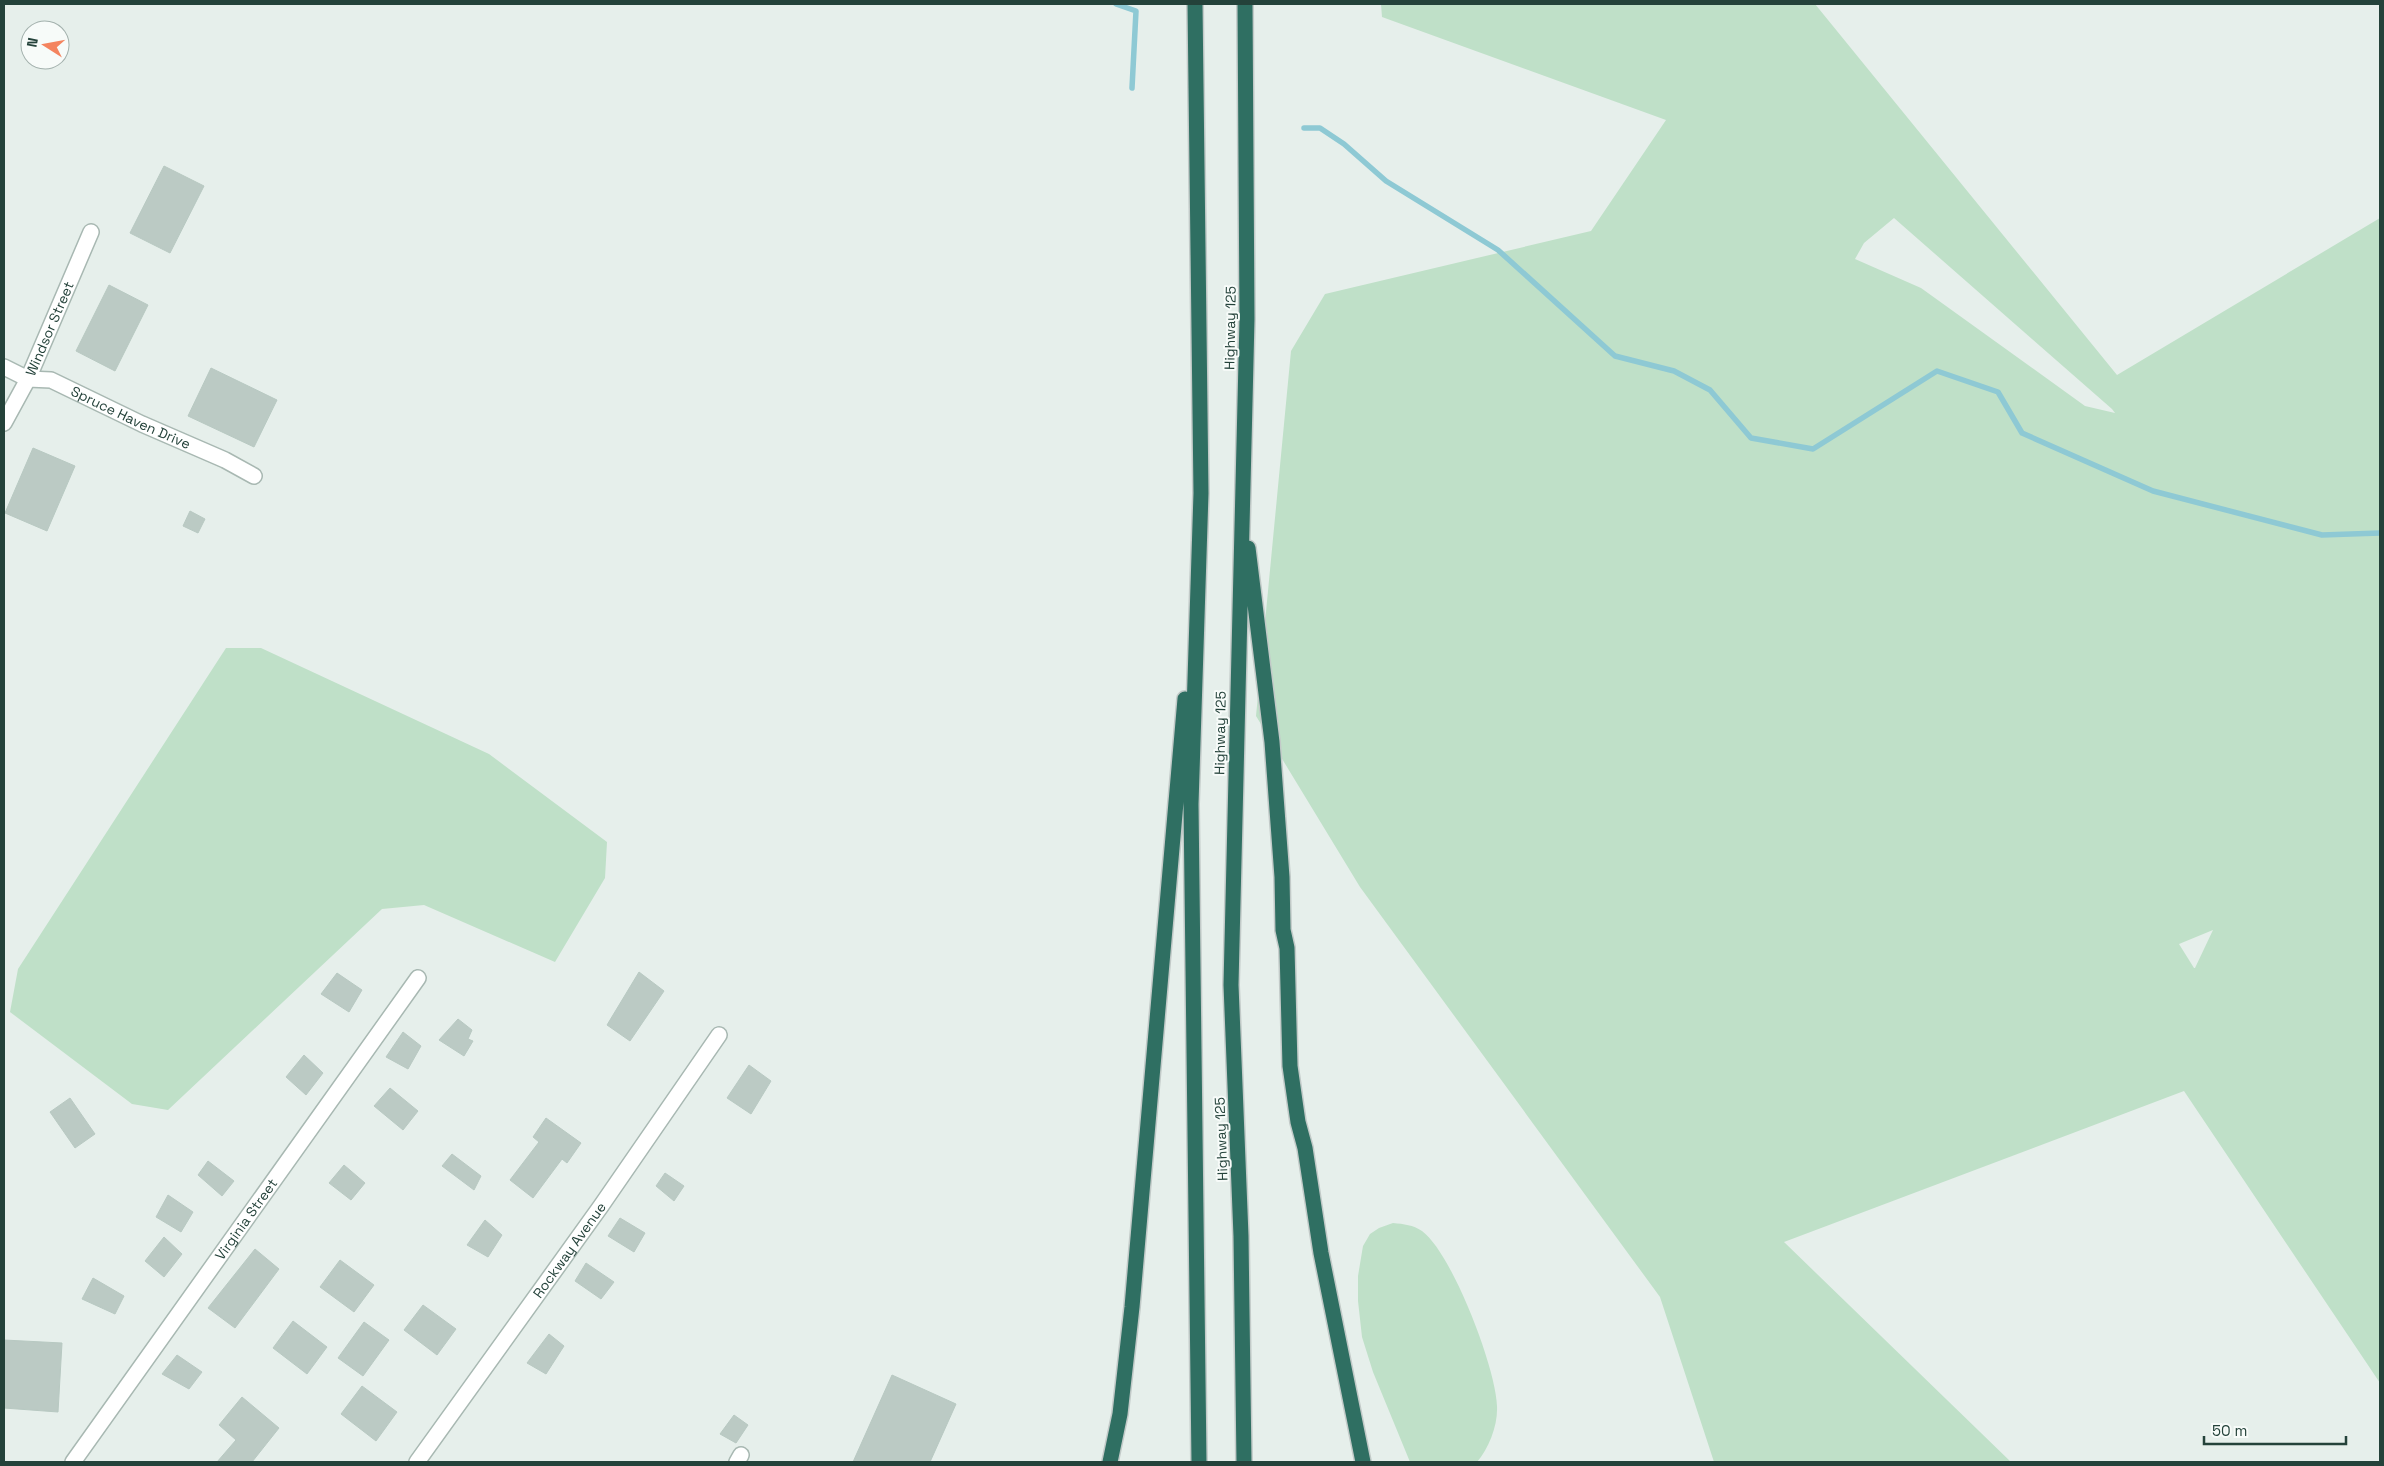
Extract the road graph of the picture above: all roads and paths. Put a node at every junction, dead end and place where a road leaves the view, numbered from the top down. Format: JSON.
{"nodes":[{"id":1,"x":1195,"y":4,"type":"edge"},
{"id":2,"x":1245,"y":4,"type":"edge"},
{"id":3,"x":91,"y":232,"type":"dead end"},
{"id":4,"x":4,"y":367,"type":"edge"},
{"id":5,"x":28,"y":379,"type":"junction"},
{"id":6,"x":4,"y":423,"type":"edge"},
{"id":7,"x":254,"y":476,"type":"dead end"},
{"id":8,"x":1202,"y":493,"type":"junction"},
{"id":9,"x":1242,"y":496,"type":"junction"},
{"id":10,"x":418,"y":978,"type":"dead end"},
{"id":11,"x":719,"y":1036,"type":"dead end"},
{"id":12,"x":73,"y":1462,"type":"edge"},
{"id":13,"x":417,"y":1462,"type":"edge"},
{"id":14,"x":1110,"y":1462,"type":"edge"},
{"id":15,"x":1199,"y":1462,"type":"edge"},
{"id":16,"x":1244,"y":1462,"type":"edge"},
{"id":17,"x":1363,"y":1462,"type":"edge"}],
"edges":[{"from":1,"to":8,"type":"highway","name":"Highway 125"},
{"from":2,"to":9,"type":"highway","name":"Highway 125"},
{"from":3,"to":5,"type":"street","name":"Windsor Street"},
{"from":4,"to":5,"type":"street","name":"Spruce Haven Drive"},
{"from":5,"to":6,"type":"street","name":"Windsor Street"},
{"from":5,"to":7,"type":"street","name":"Spruce Haven Drive"},
{"from":8,"to":14,"type":"highway"},
{"from":8,"to":15,"type":"highway","name":"Highway 125"},
{"from":9,"to":16,"type":"highway","name":"Highway 125"},
{"from":9,"to":17,"type":"highway"},
{"from":10,"to":12,"type":"street","name":"Virginia Street"},
{"from":11,"to":13,"type":"street","name":"Rockway Avenue"}]}
